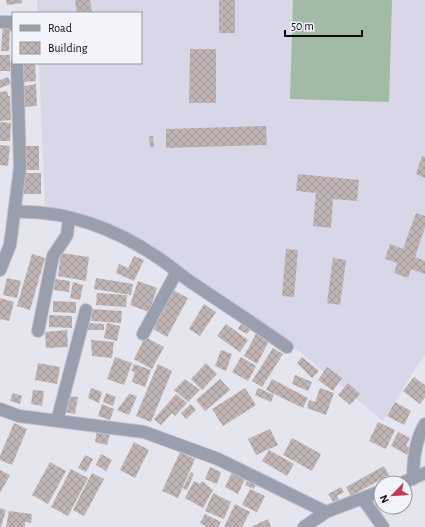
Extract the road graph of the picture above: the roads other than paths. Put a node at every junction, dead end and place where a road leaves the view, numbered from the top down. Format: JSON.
{"nodes":[{"id":1,"x":0,"y":22,"type":"edge"},
{"id":2,"x":12,"y":24,"type":"edge"},
{"id":3,"x":17,"y":64,"type":"edge"},
{"id":4,"x":15,"y":212,"type":"junction"},
{"id":5,"x":69,"y":218,"type":"junction"},
{"id":6,"x":174,"y":269,"type":"junction"},
{"id":7,"x":0,"y":270,"type":"edge"},
{"id":8,"x":86,"y":310,"type":"dead end"},
{"id":9,"x":38,"y":331,"type":"dead end"},
{"id":10,"x":143,"y":334,"type":"dead end"},
{"id":11,"x":287,"y":347,"type":"dead end"},
{"id":12,"x":0,"y":409,"type":"edge"},
{"id":13,"x":57,"y":421,"type":"junction"},
{"id":14,"x":425,"y":424,"type":"edge"},
{"id":15,"x":425,"y":473,"type":"edge"},
{"id":16,"x":409,"y":475,"type":"edge"},
{"id":17,"x":413,"y":479,"type":"edge"},
{"id":18,"x":373,"y":495,"type":"edge"},
{"id":19,"x":363,"y":499,"type":"junction"},
{"id":20,"x":326,"y":512,"type":"junction"},
{"id":21,"x":304,"y":527,"type":"edge"},
{"id":22,"x":383,"y":527,"type":"edge"}],
"edges":[{"from":1,"to":2,"type":"street"},
{"from":3,"to":4,"type":"street"},
{"from":4,"to":5,"type":"street"},
{"from":4,"to":7,"type":"street"},
{"from":5,"to":6,"type":"street"},
{"from":5,"to":9,"type":"street"},
{"from":6,"to":10,"type":"street"},
{"from":6,"to":11,"type":"street"},
{"from":8,"to":13,"type":"street"},
{"from":12,"to":13,"type":"street"},
{"from":13,"to":20,"type":"street"},
{"from":14,"to":16,"type":"street"},
{"from":15,"to":17,"type":"street"},
{"from":18,"to":19,"type":"street"},
{"from":19,"to":20,"type":"street"},
{"from":19,"to":22,"type":"street"},
{"from":20,"to":21,"type":"street"}]}
